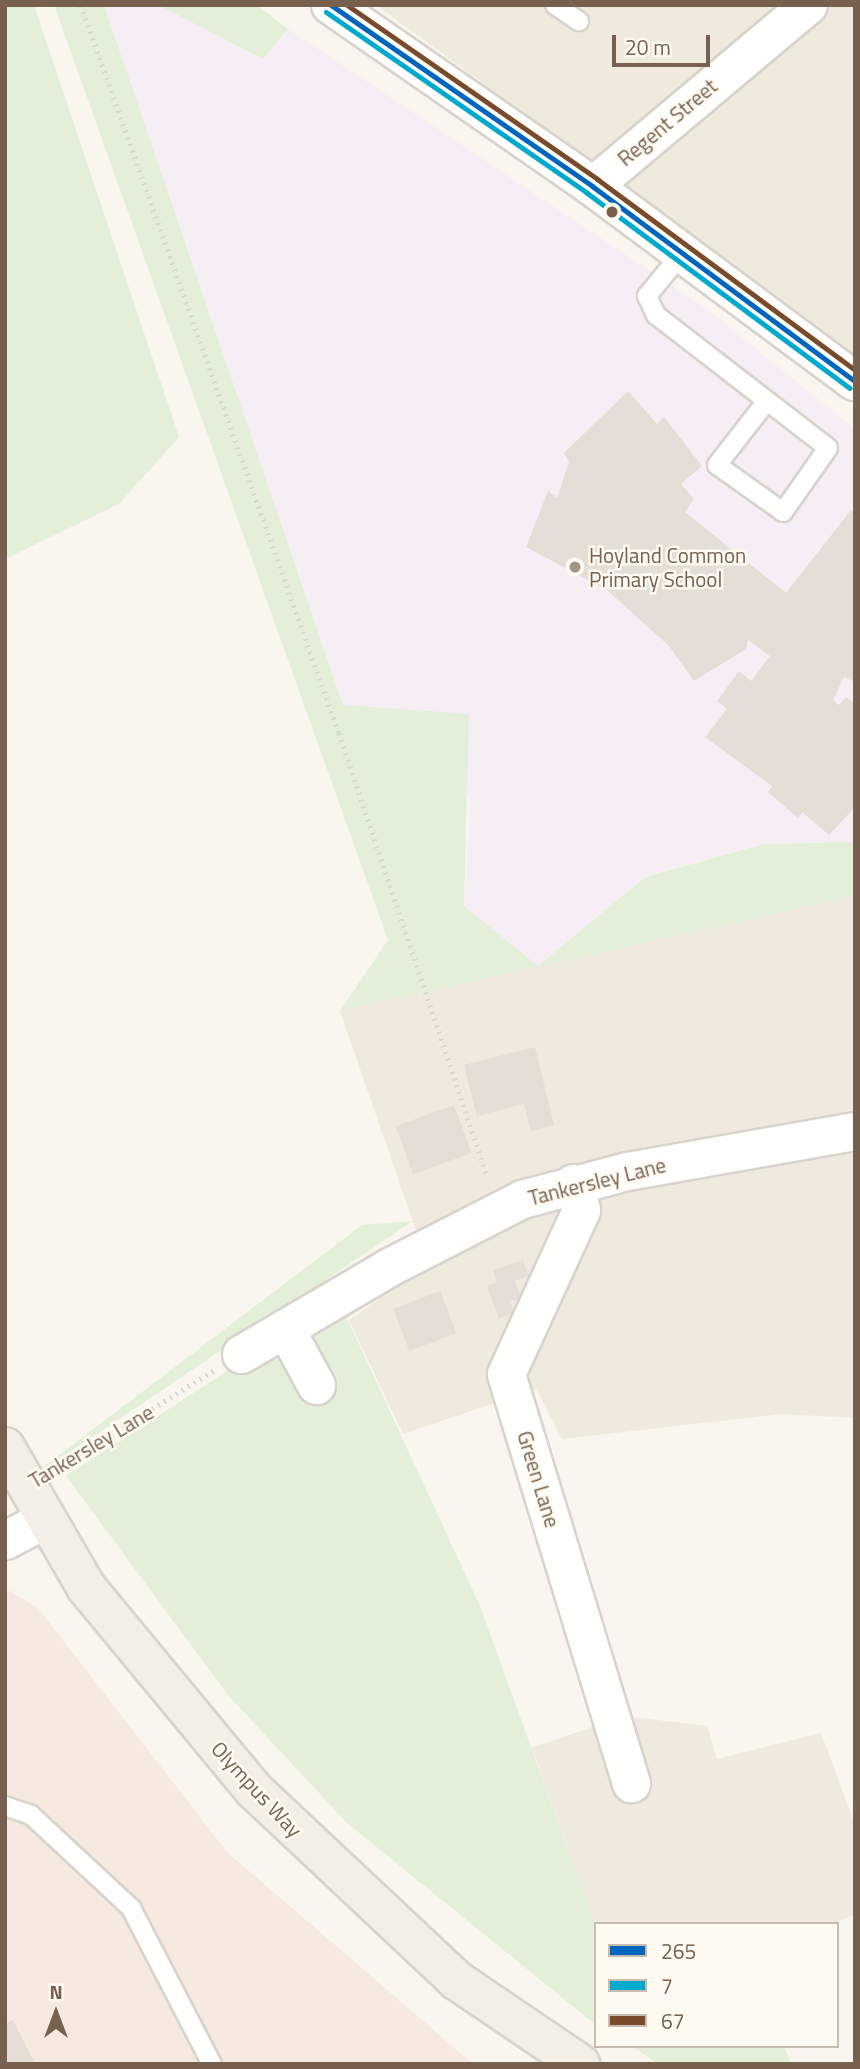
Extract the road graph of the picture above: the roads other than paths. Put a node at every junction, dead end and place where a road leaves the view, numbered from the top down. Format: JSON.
{"nodes":[{"id":1,"x":555,"y":5,"type":"edge"},
{"id":2,"x":808,"y":5,"type":"edge"},
{"id":3,"x":337,"y":7,"type":"edge"},
{"id":4,"x":579,"y":21,"type":"dead end"},
{"id":5,"x":592,"y":186,"type":"junction"},
{"id":6,"x":684,"y":252,"type":"junction"},
{"id":7,"x":855,"y":381,"type":"edge"},
{"id":8,"x":766,"y":402,"type":"junction"},
{"id":9,"x":855,"y":1131,"type":"edge"},
{"id":10,"x":573,"y":1182,"type":"junction"},
{"id":11,"x":285,"y":1328,"type":"junction"},
{"id":12,"x":240,"y":1354,"type":"road end"},
{"id":13,"x":316,"y":1385,"type":"dead end"},
{"id":14,"x":5,"y":1447,"type":"edge"},
{"id":15,"x":15,"y":1492,"type":"edge"},
{"id":16,"x":45,"y":1519,"type":"junction"},
{"id":17,"x":5,"y":1541,"type":"edge"},
{"id":18,"x":631,"y":1783,"type":"dead end"},
{"id":19,"x":5,"y":1806,"type":"edge"},
{"id":20,"x":212,"y":2064,"type":"edge"},
{"id":21,"x":580,"y":2064,"type":"edge"}],
"edges":[{"from":1,"to":4,"type":"lane"},
{"from":2,"to":5,"type":"street","name":"Regent Street"},
{"from":3,"to":5,"type":"main road"},
{"from":5,"to":6,"type":"main road"},
{"from":6,"to":7,"type":"main road"},
{"from":6,"to":8,"type":"lane"},
{"from":8,"to":8,"type":"lane"},
{"from":9,"to":10,"type":"street","name":"Tankersley Lane"},
{"from":10,"to":11,"type":"street","name":"Tankersley Lane"},
{"from":10,"to":18,"type":"street","name":"Green Lane"},
{"from":11,"to":12,"type":"street","name":"Tankersley Lane"},
{"from":11,"to":13,"type":"street"},
{"from":14,"to":15,"type":"main road","name":"Olympus Way"},
{"from":15,"to":16,"type":"main road","name":"Olympus Way"},
{"from":16,"to":17,"type":"street","name":"Tankersley Lane"},
{"from":16,"to":21,"type":"main road","name":"Olympus Way"},
{"from":19,"to":20,"type":"lane"}]}
